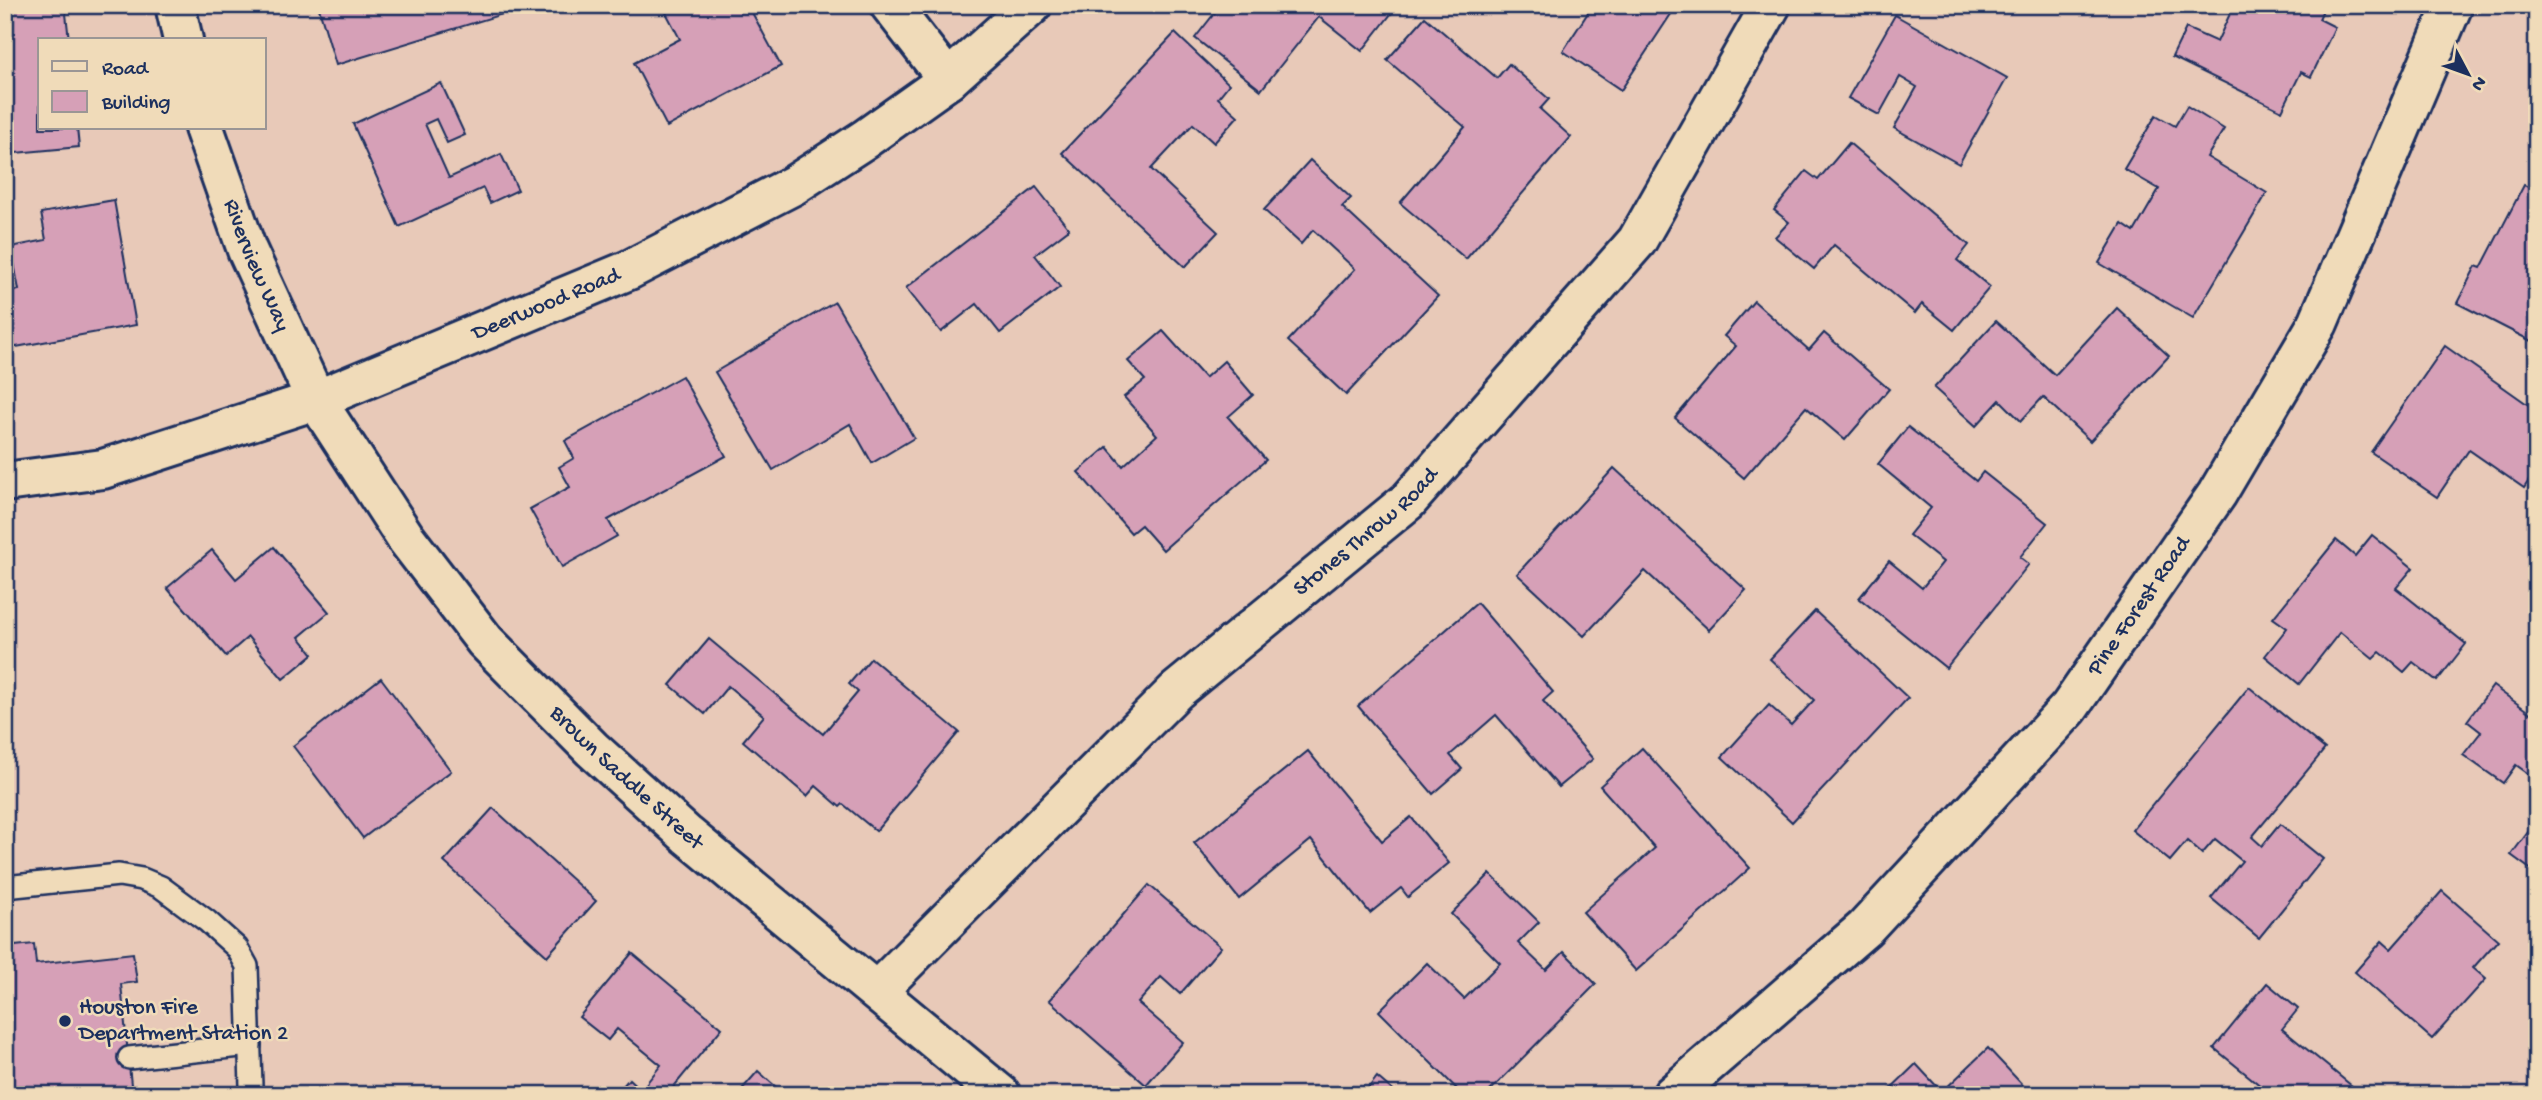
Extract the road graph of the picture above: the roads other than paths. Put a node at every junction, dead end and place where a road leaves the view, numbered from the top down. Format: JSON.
{"nodes":[{"id":1,"x":175,"y":5,"type":"edge"},
{"id":2,"x":890,"y":5,"type":"edge"},
{"id":3,"x":1031,"y":5,"type":"edge"},
{"id":4,"x":1771,"y":5,"type":"edge"},
{"id":5,"x":2453,"y":5,"type":"edge"},
{"id":6,"x":183,"y":38,"type":"edge"},
{"id":7,"x":948,"y":80,"type":"junction"},
{"id":8,"x":205,"y":130,"type":"edge"},
{"id":9,"x":316,"y":400,"type":"junction"},
{"id":10,"x":5,"y":482,"type":"edge"},
{"id":11,"x":5,"y":887,"type":"edge"},
{"id":12,"x":878,"y":990,"type":"junction"},
{"id":13,"x":250,"y":1045,"type":"junction"},
{"id":14,"x":129,"y":1058,"type":"dead end"},
{"id":15,"x":251,"y":1086,"type":"dead end"},
{"id":16,"x":1001,"y":1095,"type":"edge"},
{"id":17,"x":1672,"y":1095,"type":"edge"}],
"edges":[{"from":1,"to":6,"type":"street"},
{"from":2,"to":7,"type":"street"},
{"from":3,"to":7,"type":"street","name":"Deerwood Road"},
{"from":4,"to":12,"type":"street","name":"Stones Throw Road"},
{"from":5,"to":17,"type":"street","name":"Pine Forest Road"},
{"from":7,"to":9,"type":"street","name":"Deerwood Road"},
{"from":8,"to":9,"type":"street","name":"Riverview Way"},
{"from":9,"to":10,"type":"street","name":"Deerwood Road"},
{"from":9,"to":12,"type":"street","name":"Brown Saddle Street"},
{"from":11,"to":13,"type":"lane"},
{"from":12,"to":16,"type":"street","name":"Brown Saddle Street"},
{"from":13,"to":14,"type":"lane"},
{"from":13,"to":15,"type":"lane"}]}
